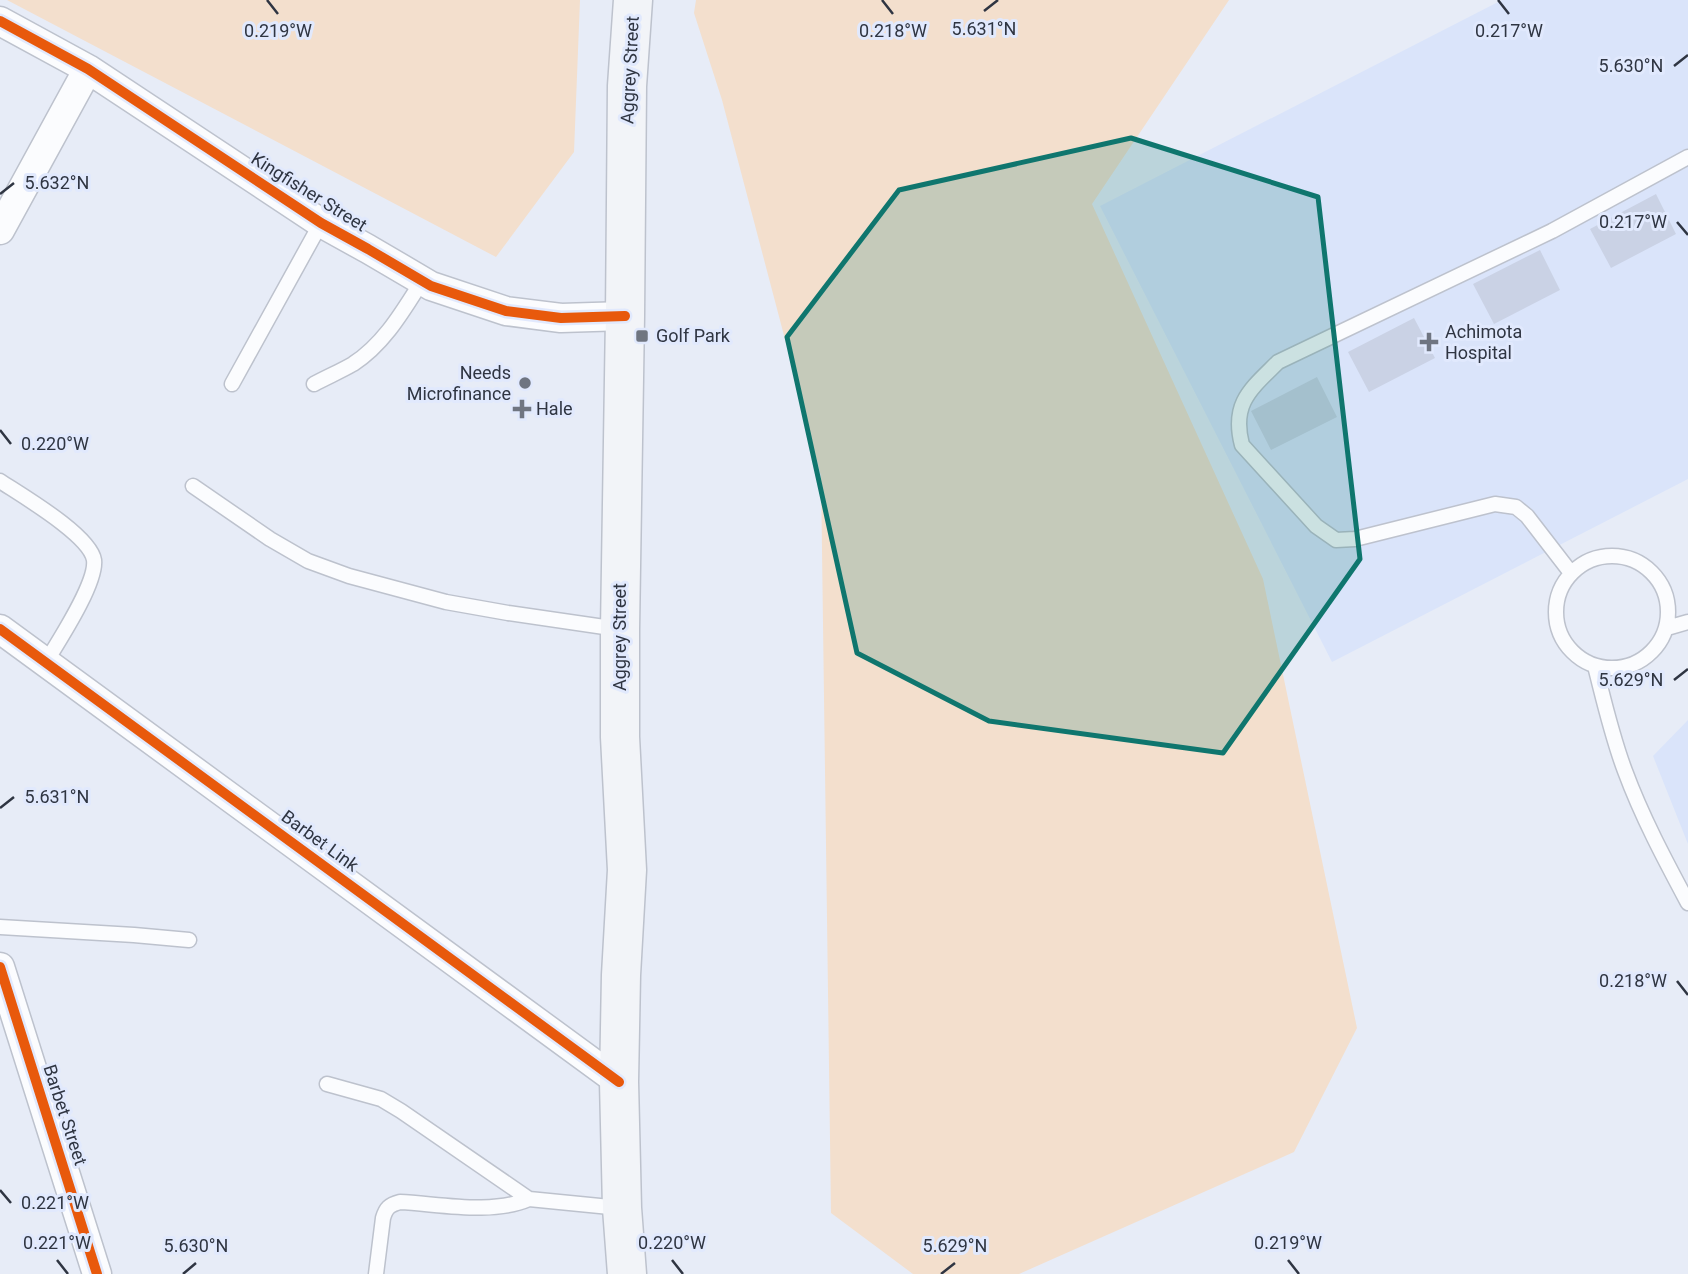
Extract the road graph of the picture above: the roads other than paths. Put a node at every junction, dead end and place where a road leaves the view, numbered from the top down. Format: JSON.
{"nodes":[{"id":1,"x":633,"y":0,"type":"edge"},
{"id":2,"x":0,"y":21,"type":"edge"},
{"id":3,"x":88,"y":69,"type":"junction"},
{"id":4,"x":1688,"y":157,"type":"edge"},
{"id":5,"x":321,"y":223,"type":"junction"},
{"id":6,"x":0,"y":230,"type":"edge"},
{"id":7,"x":422,"y":281,"type":"junction"},
{"id":8,"x":625,"y":316,"type":"junction"},
{"id":9,"x":232,"y":384,"type":"dead end"},
{"id":10,"x":314,"y":384,"type":"dead end"},
{"id":11,"x":0,"y":481,"type":"edge"},
{"id":12,"x":193,"y":486,"type":"dead end"},
{"id":13,"x":1571,"y":573,"type":"junction"},
{"id":14,"x":1688,"y":622,"type":"edge"},
{"id":15,"x":1667,"y":628,"type":"junction"},
{"id":16,"x":0,"y":629,"type":"edge"},
{"id":17,"x":620,"y":629,"type":"junction"},
{"id":18,"x":46,"y":662,"type":"junction"},
{"id":19,"x":1595,"y":666,"type":"junction"},
{"id":20,"x":1688,"y":903,"type":"edge"},
{"id":21,"x":0,"y":927,"type":"edge"},
{"id":22,"x":189,"y":940,"type":"dead end"},
{"id":23,"x":0,"y":967,"type":"edge"},
{"id":24,"x":619,"y":1082,"type":"junction"},
{"id":25,"x":327,"y":1084,"type":"dead end"},
{"id":26,"x":529,"y":1199,"type":"junction"},
{"id":27,"x":622,"y":1208,"type":"junction"},
{"id":28,"x":97,"y":1274,"type":"edge"},
{"id":29,"x":376,"y":1274,"type":"edge"},
{"id":30,"x":627,"y":1274,"type":"edge"}],
"edges":[{"from":1,"to":8,"type":"main road","name":"Aggrey Street"},
{"from":2,"to":3,"type":"street","name":"Kingfisher Street"},
{"from":3,"to":5,"type":"street","name":"Kingfisher Street"},
{"from":3,"to":6,"type":"street"},
{"from":4,"to":13,"type":"lane"},
{"from":5,"to":7,"type":"street","name":"Kingfisher Street"},
{"from":5,"to":9,"type":"lane"},
{"from":7,"to":8,"type":"street","name":"Kingfisher Street"},
{"from":7,"to":10,"type":"lane"},
{"from":8,"to":17,"type":"main road","name":"Aggrey Street"},
{"from":11,"to":18,"type":"lane"},
{"from":12,"to":17,"type":"lane"},
{"from":13,"to":15,"type":"lane"},
{"from":13,"to":19,"type":"lane"},
{"from":14,"to":15,"type":"lane"},
{"from":15,"to":19,"type":"lane"},
{"from":16,"to":18,"type":"street","name":"Barbet Link"},
{"from":17,"to":24,"type":"main road","name":"Aggrey Street"},
{"from":18,"to":24,"type":"street","name":"Barbet Link"},
{"from":19,"to":20,"type":"lane"},
{"from":21,"to":22,"type":"lane"},
{"from":23,"to":28,"type":"street","name":"Barbet Street"},
{"from":24,"to":27,"type":"main road","name":"Aggrey Street"},
{"from":25,"to":26,"type":"lane"},
{"from":26,"to":27,"type":"lane"},
{"from":26,"to":29,"type":"lane"},
{"from":27,"to":30,"type":"main road","name":"Aggrey Street"}]}
